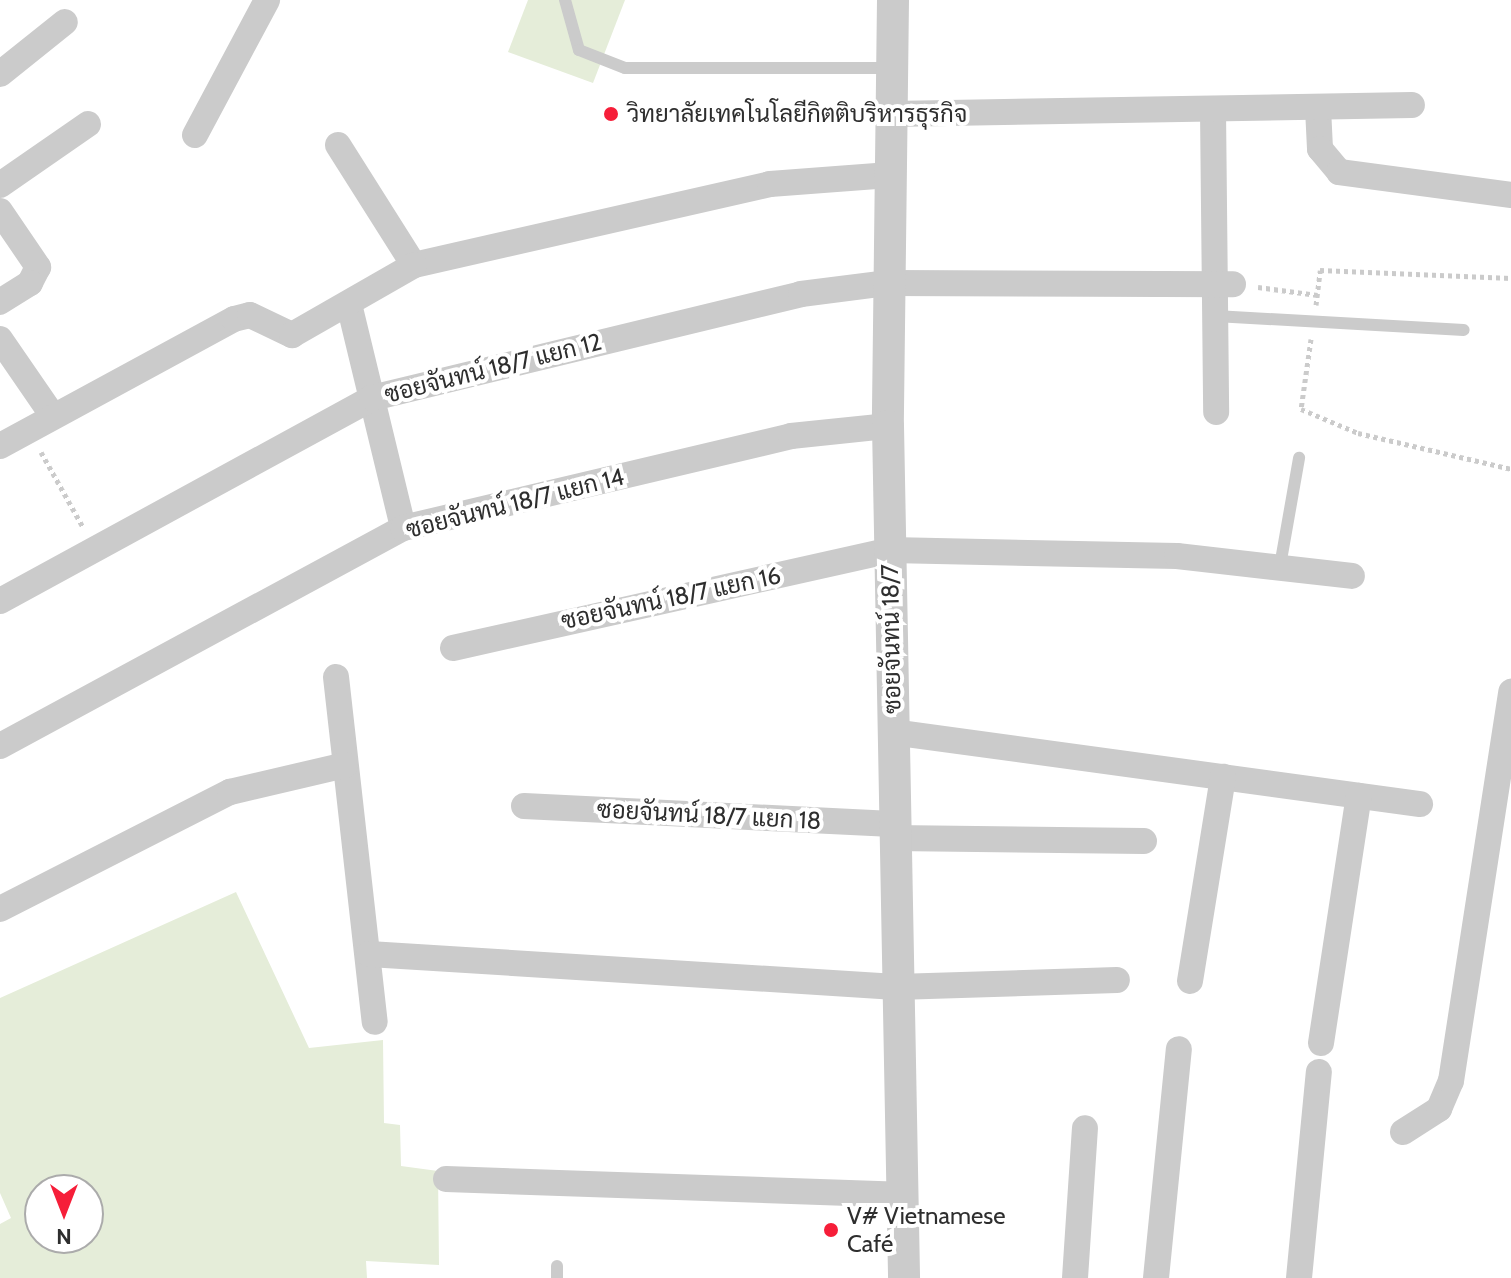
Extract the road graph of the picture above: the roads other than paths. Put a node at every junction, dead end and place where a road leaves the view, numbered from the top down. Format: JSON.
{"nodes":[{"id":1,"x":267,"y":0,"type":"edge"},
{"id":2,"x":565,"y":0,"type":"edge"},
{"id":3,"x":893,"y":0,"type":"edge"},
{"id":4,"x":65,"y":22,"type":"dead end"},
{"id":5,"x":892,"y":68,"type":"junction"},
{"id":6,"x":0,"y":74,"type":"edge"},
{"id":7,"x":1412,"y":105,"type":"dead end"},
{"id":8,"x":1318,"y":108,"type":"junction"},
{"id":9,"x":1213,"y":110,"type":"junction"},
{"id":10,"x":891,"y":114,"type":"junction"},
{"id":11,"x":88,"y":124,"type":"dead end"},
{"id":12,"x":195,"y":135,"type":"dead end"},
{"id":13,"x":338,"y":145,"type":"dead end"},
{"id":14,"x":890,"y":175,"type":"junction"},
{"id":15,"x":0,"y":185,"type":"edge"},
{"id":16,"x":1511,"y":195,"type":"edge"},
{"id":17,"x":0,"y":211,"type":"edge"},
{"id":18,"x":414,"y":265,"type":"junction"},
{"id":19,"x":888,"y":283,"type":"junction"},
{"id":20,"x":1223,"y":284,"type":"junction"},
{"id":21,"x":0,"y":302,"type":"edge"},
{"id":22,"x":349,"y":304,"type":"junction"},
{"id":23,"x":1215,"y":316,"type":"junction"},
{"id":24,"x":1464,"y":330,"type":"dead end"},
{"id":25,"x":0,"y":339,"type":"edge"},
{"id":26,"x":372,"y":398,"type":"junction"},
{"id":27,"x":1216,"y":412,"type":"dead end"},
{"id":28,"x":53,"y":416,"type":"junction"},
{"id":29,"x":888,"y":426,"type":"junction"},
{"id":30,"x":0,"y":446,"type":"edge"},
{"id":31,"x":1299,"y":458,"type":"dead end"},
{"id":32,"x":403,"y":528,"type":"junction"},
{"id":33,"x":890,"y":550,"type":"junction"},
{"id":34,"x":1280,"y":566,"type":"junction"},
{"id":35,"x":1352,"y":576,"type":"dead end"},
{"id":36,"x":0,"y":601,"type":"edge"},
{"id":37,"x":453,"y":648,"type":"dead end"},
{"id":38,"x":336,"y":677,"type":"dead end"},
{"id":39,"x":1511,"y":692,"type":"edge"},
{"id":40,"x":892,"y":732,"type":"junction"},
{"id":41,"x":0,"y":746,"type":"edge"},
{"id":42,"x":1506,"y":763,"type":"edge"},
{"id":43,"x":345,"y":765,"type":"junction"},
{"id":44,"x":1223,"y":777,"type":"junction"},
{"id":45,"x":1359,"y":796,"type":"junction"},
{"id":46,"x":1420,"y":804,"type":"dead end"},
{"id":47,"x":524,"y":806,"type":"dead end"},
{"id":48,"x":893,"y":831,"type":"junction"},
{"id":49,"x":1144,"y":841,"type":"dead end"},
{"id":50,"x":0,"y":909,"type":"edge"},
{"id":51,"x":369,"y":954,"type":"junction"},
{"id":52,"x":1117,"y":980,"type":"dead end"},
{"id":53,"x":1190,"y":981,"type":"dead end"},
{"id":54,"x":896,"y":987,"type":"junction"},
{"id":55,"x":375,"y":1022,"type":"dead end"},
{"id":56,"x":1321,"y":1043,"type":"dead end"},
{"id":57,"x":1179,"y":1049,"type":"dead end"},
{"id":58,"x":1319,"y":1072,"type":"dead end"},
{"id":59,"x":1085,"y":1128,"type":"dead end"},
{"id":60,"x":1403,"y":1132,"type":"dead end"},
{"id":61,"x":446,"y":1179,"type":"dead end"},
{"id":62,"x":900,"y":1195,"type":"junction"},
{"id":63,"x":904,"y":1278,"type":"edge"},
{"id":64,"x":1075,"y":1278,"type":"edge"},
{"id":65,"x":1156,"y":1278,"type":"edge"},
{"id":66,"x":1299,"y":1278,"type":"edge"}],
"edges":[{"from":1,"to":12,"type":"street"},
{"from":2,"to":5,"type":"lane"},
{"from":3,"to":5,"type":"street","name":"ซอยจันทน์ 18/7"},
{"from":4,"to":6,"type":"street"},
{"from":5,"to":10,"type":"street","name":"ซอยจันทน์ 18/7"},
{"from":7,"to":8,"type":"street"},
{"from":8,"to":9,"type":"street"},
{"from":8,"to":16,"type":"street"},
{"from":9,"to":10,"type":"street"},
{"from":9,"to":20,"type":"street"},
{"from":10,"to":14,"type":"street","name":"ซอยจันทน์ 18/7"},
{"from":11,"to":15,"type":"street"},
{"from":13,"to":18,"type":"street"},
{"from":14,"to":18,"type":"street"},
{"from":14,"to":19,"type":"street","name":"ซอยจันทน์ 18/7"},
{"from":17,"to":21,"type":"street"},
{"from":18,"to":22,"type":"street"},
{"from":19,"to":20,"type":"street","name":"ซอยจันทน์ 18/7 แยก 12"},
{"from":19,"to":26,"type":"street","name":"ซอยจันทน์ 18/7 แยก 12"},
{"from":19,"to":29,"type":"street","name":"ซอยจันทน์ 18/7"},
{"from":20,"to":23,"type":"street"},
{"from":22,"to":26,"type":"street"},
{"from":22,"to":28,"type":"street"},
{"from":23,"to":24,"type":"lane"},
{"from":23,"to":27,"type":"street"},
{"from":25,"to":28,"type":"street"},
{"from":26,"to":32,"type":"street"},
{"from":26,"to":36,"type":"street","name":"ซอยจันทน์ 18/7 แยก 12"},
{"from":28,"to":30,"type":"street"},
{"from":29,"to":32,"type":"street","name":"ซอยจันทน์ 18/7 แยก 14"},
{"from":29,"to":33,"type":"street","name":"ซอยจันทน์ 18/7"},
{"from":31,"to":34,"type":"lane"},
{"from":32,"to":41,"type":"street","name":"ซอยจันทน์ 18/7 แยก 14"},
{"from":33,"to":34,"type":"street","name":"ซอยจันทน์ 18/7 แยก 16"},
{"from":33,"to":37,"type":"street","name":"ซอยจันทน์ 18/7 แยก 16"},
{"from":33,"to":40,"type":"street","name":"ซอยจันทน์ 18/7"},
{"from":34,"to":35,"type":"street","name":"ซอยจันทน์ 18/7 แยก 16"},
{"from":38,"to":43,"type":"street"},
{"from":39,"to":42,"type":"street"},
{"from":40,"to":44,"type":"street"},
{"from":40,"to":48,"type":"street","name":"ซอยจันทน์ 18/7"},
{"from":42,"to":60,"type":"street"},
{"from":43,"to":50,"type":"street"},
{"from":43,"to":51,"type":"street"},
{"from":44,"to":45,"type":"street"},
{"from":44,"to":53,"type":"street"},
{"from":45,"to":46,"type":"street"},
{"from":45,"to":56,"type":"street"},
{"from":47,"to":48,"type":"street","name":"ซอยจันทน์ 18/7 แยก 18"},
{"from":48,"to":49,"type":"street","name":"ซอยจันทน์ 18/7 แยก 18"},
{"from":48,"to":54,"type":"street","name":"ซอยจันทน์ 18/7"},
{"from":51,"to":54,"type":"street"},
{"from":51,"to":55,"type":"street"},
{"from":52,"to":54,"type":"street"},
{"from":54,"to":62,"type":"street","name":"ซอยจันทน์ 18/7"},
{"from":57,"to":65,"type":"street"},
{"from":58,"to":66,"type":"street"},
{"from":59,"to":64,"type":"street"},
{"from":61,"to":62,"type":"street"},
{"from":62,"to":63,"type":"street","name":"ซอยจันทน์ 18/7"}]}
